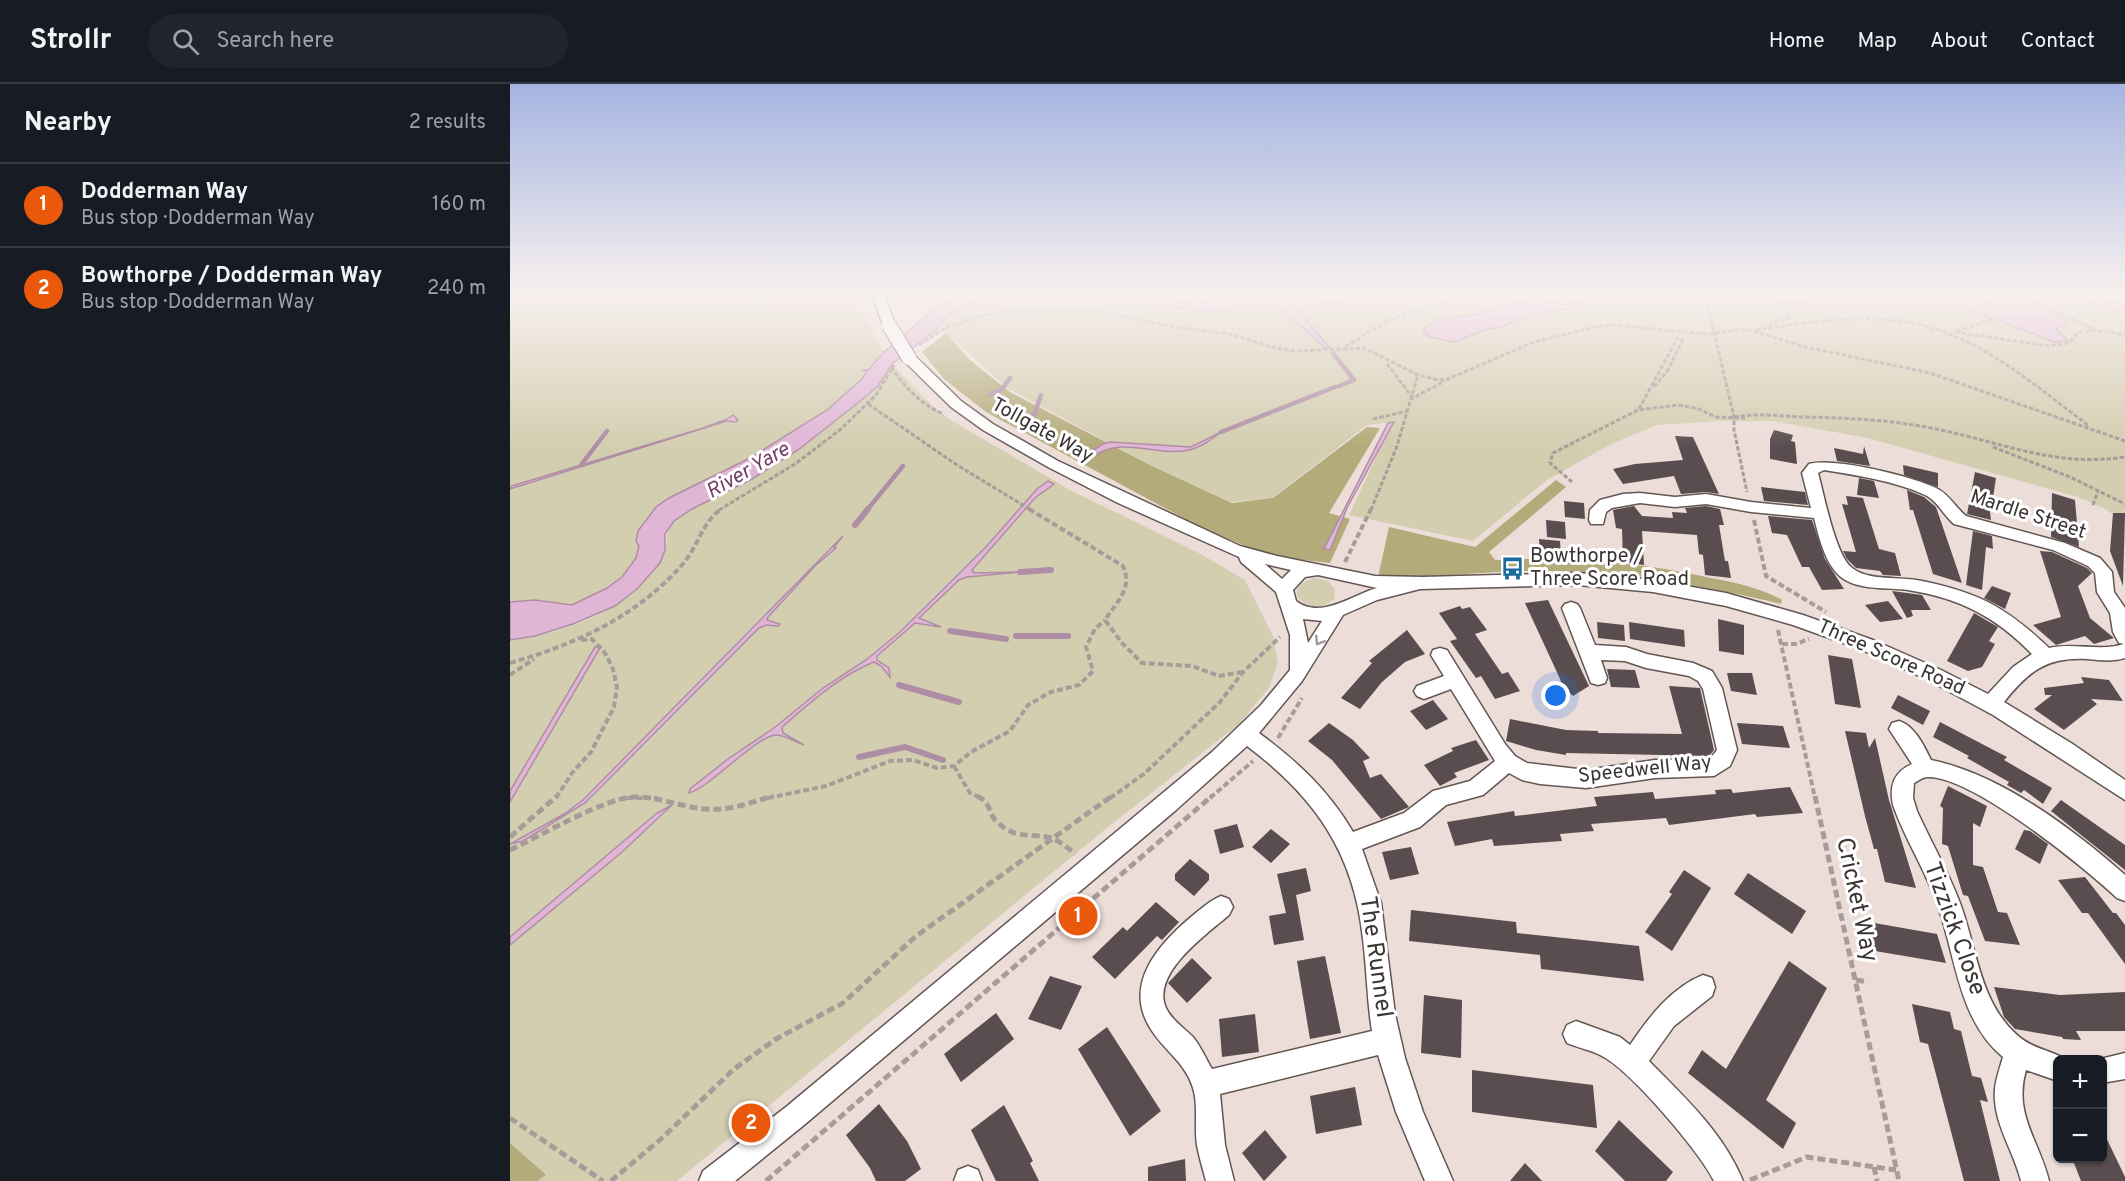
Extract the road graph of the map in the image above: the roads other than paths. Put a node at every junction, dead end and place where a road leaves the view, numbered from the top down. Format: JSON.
{"nodes":[{"id":1,"x":901,"y":345,"type":"edge"},
{"id":2,"x":1821,"y":514,"type":"junction"},
{"id":3,"x":1597,"y":520,"type":"dead end"},
{"id":4,"x":1234,"y":550,"type":"junction"},
{"id":5,"x":1328,"y":571,"type":"junction"},
{"id":6,"x":1417,"y":584,"type":"junction"},
{"id":7,"x":1287,"y":598,"type":"junction"},
{"id":8,"x":1571,"y":608,"type":"dead end"},
{"id":9,"x":1339,"y":610,"type":"junction"},
{"id":10,"x":2125,"y":649,"type":"edge"},
{"id":11,"x":1589,"y":652,"type":"junction"},
{"id":12,"x":2044,"y":654,"type":"junction"},
{"id":13,"x":1440,"y":655,"type":"dead end"},
{"id":14,"x":1299,"y":669,"type":"junction"},
{"id":15,"x":1598,"y":678,"type":"dead end"},
{"id":16,"x":1456,"y":679,"type":"junction"},
{"id":17,"x":1424,"y":691,"type":"dead end"},
{"id":18,"x":1990,"y":704,"type":"junction"},
{"id":19,"x":1899,"y":729,"type":"dead end"},
{"id":20,"x":1245,"y":734,"type":"junction"},
{"id":21,"x":1508,"y":762,"type":"junction"},
{"id":22,"x":1925,"y":768,"type":"junction"},
{"id":23,"x":2125,"y":791,"type":"edge"},
{"id":24,"x":1349,"y":843,"type":"junction"},
{"id":25,"x":2125,"y":890,"type":"edge"},
{"id":26,"x":1221,"y":907,"type":"dead end"},
{"id":27,"x":1703,"y":987,"type":"dead end"},
{"id":28,"x":1576,"y":1034,"type":"dead end"},
{"id":29,"x":1387,"y":1040,"type":"junction"},
{"id":30,"x":2018,"y":1054,"type":"junction"},
{"id":31,"x":1632,"y":1063,"type":"junction"},
{"id":32,"x":2053,"y":1066,"type":"edge"},
{"id":33,"x":2125,"y":1066,"type":"edge"},
{"id":34,"x":2107,"y":1069,"type":"edge"},
{"id":35,"x":1206,"y":1084,"type":"junction"},
{"id":36,"x":713,"y":1181,"type":"edge"},
{"id":37,"x":1220,"y":1181,"type":"edge"},
{"id":38,"x":1439,"y":1181,"type":"edge"},
{"id":39,"x":1729,"y":1181,"type":"edge"},
{"id":40,"x":2035,"y":1181,"type":"edge"}],
"edges":[{"from":1,"to":4,"type":"street","name":"Tollgate Way","bridge":true},
{"from":2,"to":3,"type":"street"},
{"from":2,"to":10,"type":"street","name":"Mardle Street"},
{"from":2,"to":12,"type":"street","name":"Mardle Street"},
{"from":4,"to":5,"type":"street","name":"Tollgate Way"},
{"from":4,"to":7,"type":"street","name":"Tollgate Way"},
{"from":5,"to":6,"type":"street","name":"Three Score Road"},
{"from":5,"to":7,"type":"street"},
{"from":5,"to":9,"type":"street"},
{"from":6,"to":9,"type":"street","name":"Three Score Road"},
{"from":6,"to":18,"type":"street","name":"Three Score Road"},
{"from":7,"to":9,"type":"street","name":"Three Score Road"},
{"from":7,"to":14,"type":"street"},
{"from":8,"to":11,"type":"street"},
{"from":9,"to":14,"type":"street","one_way":true},
{"from":10,"to":12,"type":"street","name":"Mardle Street"},
{"from":11,"to":15,"type":"street"},
{"from":11,"to":21,"type":"street","name":"Speedwell Way"},
{"from":12,"to":18,"type":"street"},
{"from":13,"to":16,"type":"street"},
{"from":14,"to":20,"type":"street"},
{"from":16,"to":17,"type":"street"},
{"from":16,"to":21,"type":"street"},
{"from":18,"to":23,"type":"street","name":"Three Score Road"},
{"from":19,"to":22,"type":"street"},
{"from":20,"to":24,"type":"street","name":"The Runnel"},
{"from":20,"to":36,"type":"street"},
{"from":21,"to":24,"type":"street"},
{"from":22,"to":25,"type":"street"},
{"from":22,"to":30,"type":"street","name":"Tizzick Close"},
{"from":24,"to":29,"type":"street","name":"The Runnel"},
{"from":26,"to":35,"type":"street"},
{"from":27,"to":31,"type":"street"},
{"from":28,"to":31,"type":"street"},
{"from":29,"to":35,"type":"street"},
{"from":29,"to":38,"type":"street","name":"The Runnel"},
{"from":30,"to":32,"type":"street"},
{"from":30,"to":40,"type":"street"},
{"from":31,"to":39,"type":"street"},
{"from":33,"to":34,"type":"street"},
{"from":35,"to":37,"type":"street"}]}
